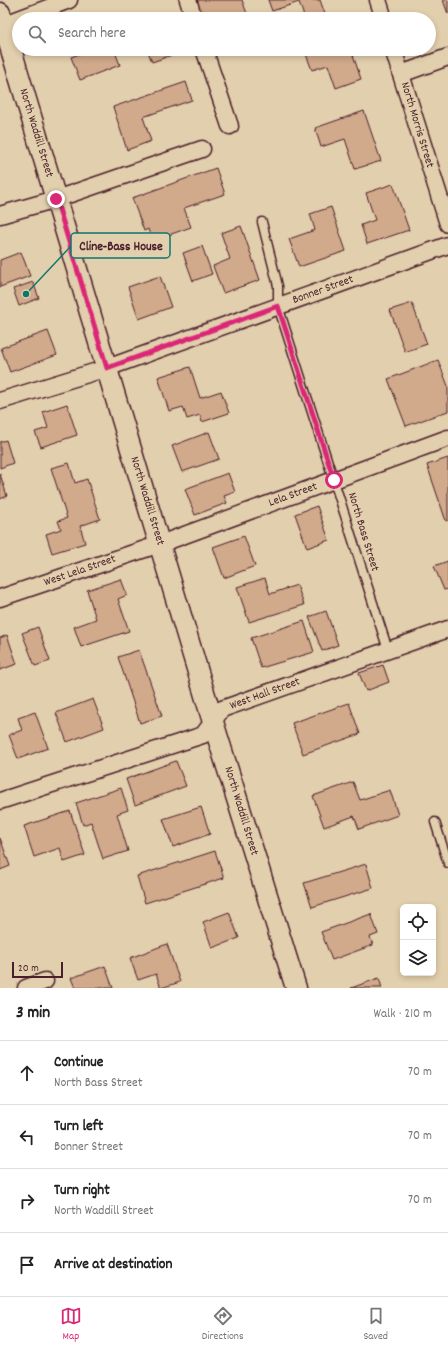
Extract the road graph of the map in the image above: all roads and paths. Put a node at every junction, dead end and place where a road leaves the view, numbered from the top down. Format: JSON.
{"nodes":[{"id":1,"x":69,"y":0,"type":"edge"},
{"id":2,"x":188,"y":0,"type":"edge"},
{"id":3,"x":378,"y":0,"type":"edge"},
{"id":4,"x":30,"y":12,"type":"edge"},
{"id":5,"x":192,"y":12,"type":"edge"},
{"id":6,"x":382,"y":12,"type":"edge"},
{"id":7,"x":12,"y":18,"type":"edge"},
{"id":8,"x":1,"y":21,"type":"edge"},
{"id":9,"x":206,"y":56,"type":"edge"},
{"id":10,"x":396,"y":56,"type":"edge"},
{"id":11,"x":448,"y":57,"type":"edge"},
{"id":12,"x":401,"y":74,"type":"junction"},
{"id":13,"x":230,"y":126,"type":"dead end"},
{"id":14,"x":202,"y":149,"type":"dead end"},
{"id":15,"x":56,"y":199,"type":"junction"},
{"id":16,"x":0,"y":215,"type":"edge"},
{"id":17,"x":262,"y":222,"type":"dead end"},
{"id":18,"x":448,"y":224,"type":"edge"},
{"id":19,"x":448,"y":245,"type":"edge"},
{"id":20,"x":278,"y":306,"type":"junction"},
{"id":21,"x":107,"y":368,"type":"junction"},
{"id":22,"x":0,"y":401,"type":"edge"},
{"id":23,"x":448,"y":438,"type":"edge"},
{"id":24,"x":334,"y":480,"type":"junction"},
{"id":25,"x":160,"y":544,"type":"junction"},
{"id":26,"x":0,"y":598,"type":"edge"},
{"id":27,"x":448,"y":629,"type":"edge"},
{"id":28,"x":388,"y":650,"type":"junction"},
{"id":29,"x":213,"y":722,"type":"junction"},
{"id":30,"x":0,"y":801,"type":"edge"},
{"id":31,"x":435,"y":822,"type":"dead end"},
{"id":32,"x":448,"y":863,"type":"edge"},
{"id":33,"x":45,"y":981,"type":"dead end"},
{"id":34,"x":26,"y":988,"type":"edge"},
{"id":35,"x":296,"y":988,"type":"edge"}],
"edges":[{"from":1,"to":4,"type":"street"},
{"from":2,"to":5,"type":"street"},
{"from":3,"to":6,"type":"street"},
{"from":7,"to":8,"type":"street"},
{"from":8,"to":15,"type":"street","name":"North Waddill Street"},
{"from":9,"to":13,"type":"street"},
{"from":10,"to":12,"type":"street","name":"North Morris Street"},
{"from":11,"to":12,"type":"street"},
{"from":12,"to":18,"type":"street","name":"North Morris Street"},
{"from":14,"to":15,"type":"street"},
{"from":15,"to":16,"type":"street"},
{"from":15,"to":21,"type":"street","name":"North Waddill Street"},
{"from":17,"to":20,"type":"lane","name":"North Bass Street"},
{"from":19,"to":20,"type":"street","name":"Bonner Street"},
{"from":20,"to":21,"type":"street","name":"Bonner Street"},
{"from":20,"to":24,"type":"lane","name":"North Bass Street"},
{"from":21,"to":22,"type":"street","name":"Bonner Street"},
{"from":21,"to":25,"type":"street","name":"North Waddill Street"},
{"from":23,"to":24,"type":"street","name":"Lela Street"},
{"from":24,"to":25,"type":"street","name":"Lela Street"},
{"from":24,"to":28,"type":"lane","name":"North Bass Street"},
{"from":25,"to":26,"type":"street","name":"West Lela Street"},
{"from":25,"to":29,"type":"street","name":"North Waddill Street"},
{"from":27,"to":28,"type":"street","name":"West Hall Street"},
{"from":28,"to":29,"type":"street","name":"West Hall Street"},
{"from":29,"to":30,"type":"street","name":"West Hall Street"},
{"from":29,"to":35,"type":"street","name":"North Waddill Street"},
{"from":31,"to":32,"type":"lane"},
{"from":33,"to":34,"type":"street"}]}
